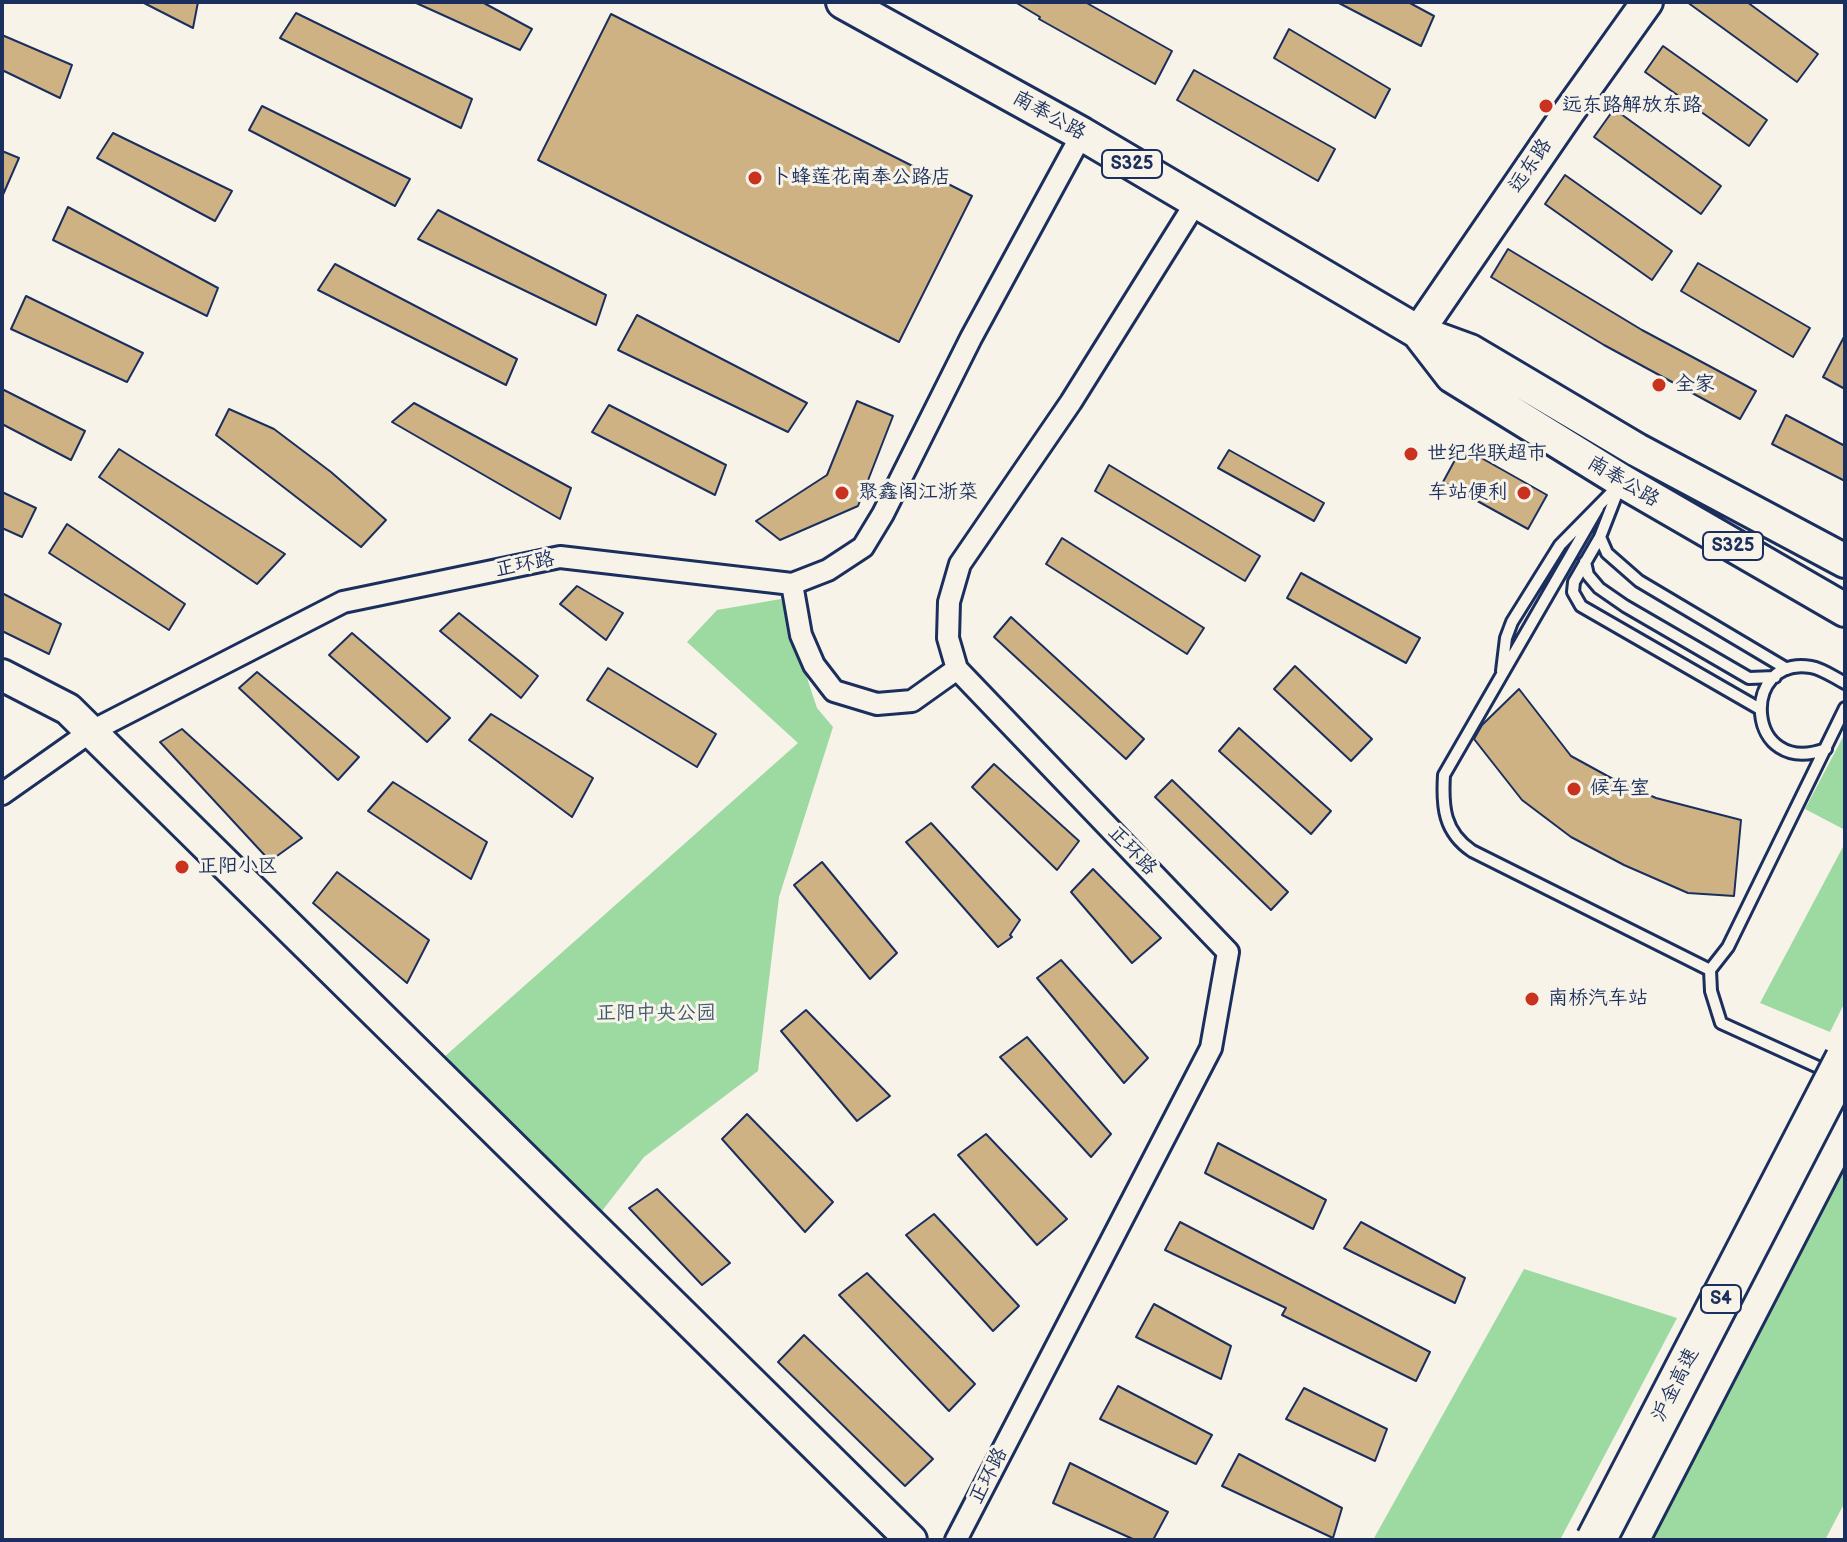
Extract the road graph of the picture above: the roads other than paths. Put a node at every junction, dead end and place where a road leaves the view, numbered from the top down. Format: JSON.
{"nodes":[{"id":1,"x":843,"y":2,"type":"edge"},
{"id":2,"x":1647,"y":2,"type":"edge"},
{"id":3,"x":1082,"y":134,"type":"junction"},
{"id":4,"x":1196,"y":202,"type":"junction"},
{"id":5,"x":1418,"y":332,"type":"junction"},
{"id":6,"x":1629,"y":466,"type":"junction"},
{"id":7,"x":1598,"y":508,"type":"junction"},
{"id":8,"x":1600,"y":537,"type":"junction"},
{"id":9,"x":1845,"y":561,"type":"edge"},
{"id":10,"x":1585,"y":562,"type":"junction"},
{"id":11,"x":792,"y":584,"type":"junction"},
{"id":12,"x":1845,"y":610,"type":"edge"},
{"id":13,"x":957,"y":669,"type":"junction"},
{"id":14,"x":1787,"y":669,"type":"junction"},
{"id":15,"x":2,"y":675,"type":"edge"},
{"id":16,"x":1502,"y":676,"type":"junction"},
{"id":17,"x":1775,"y":677,"type":"junction"},
{"id":18,"x":1845,"y":683,"type":"edge"},
{"id":19,"x":1845,"y":708,"type":"edge"},
{"id":20,"x":1760,"y":709,"type":"junction"},
{"id":21,"x":90,"y":732,"type":"junction"},
{"id":22,"x":1826,"y":749,"type":"junction"},
{"id":23,"x":2,"y":794,"type":"edge"},
{"id":24,"x":1710,"y":970,"type":"junction"},
{"id":25,"x":1845,"y":1059,"type":"edge"},
{"id":26,"x":1845,"y":1080,"type":"edge"},
{"id":27,"x":1845,"y":1086,"type":"edge"},
{"id":28,"x":1845,"y":1122,"type":"edge"},
{"id":29,"x":911,"y":1540,"type":"edge"},
{"id":30,"x":956,"y":1540,"type":"edge"},
{"id":31,"x":1596,"y":1540,"type":"edge"},
{"id":32,"x":1612,"y":1540,"type":"edge"},
{"id":33,"x":1629,"y":1540,"type":"edge"}],
"edges":[{"from":1,"to":3,"type":"main road","name":"南奉公路","number":"S325"},
{"from":2,"to":5,"type":"main road","name":"远东路"},
{"from":3,"to":4,"type":"main road","name":"南奉公路","number":"S325"},
{"from":3,"to":11,"type":"street","name":"正环路"},
{"from":4,"to":5,"type":"main road","name":"南奉公路","number":"S325"},
{"from":4,"to":13,"type":"street"},
{"from":5,"to":6,"type":"main road","name":"南奉公路","number":"S325"},
{"from":6,"to":7,"type":"lane"},
{"from":6,"to":8,"type":"lane"},
{"from":6,"to":9,"type":"main road","name":"南奉公路","number":"S325"},
{"from":6,"to":12,"type":"main road","name":"南奉公路","number":"S325"},
{"from":7,"to":16,"type":"lane"},
{"from":7,"to":16,"type":"lane"},
{"from":8,"to":10,"type":"lane"},
{"from":8,"to":14,"type":"lane"},
{"from":10,"to":17,"type":"lane"},
{"from":10,"to":20,"type":"lane"},
{"from":11,"to":13,"type":"street"},
{"from":11,"to":21,"type":"street","name":"正环路"},
{"from":13,"to":30,"type":"street","name":"正环路"},
{"from":14,"to":17,"type":"lane"},
{"from":14,"to":18,"type":"lane"},
{"from":15,"to":21,"type":"main road"},
{"from":16,"to":24,"type":"lane"},
{"from":17,"to":20,"type":"lane"},
{"from":19,"to":22,"type":"lane"},
{"from":20,"to":22,"type":"lane"},
{"from":21,"to":23,"type":"street","name":"正环路"},
{"from":21,"to":29,"type":"main road"},
{"from":22,"to":24,"type":"lane"},
{"from":24,"to":26,"type":"lane"},
{"from":25,"to":31,"type":"highway","name":"沪金高速","number":"S4","bridge":true},
{"from":27,"to":32,"type":"main road"},
{"from":28,"to":33,"type":"highway","name":"沪金高速","number":"S4"}]}
